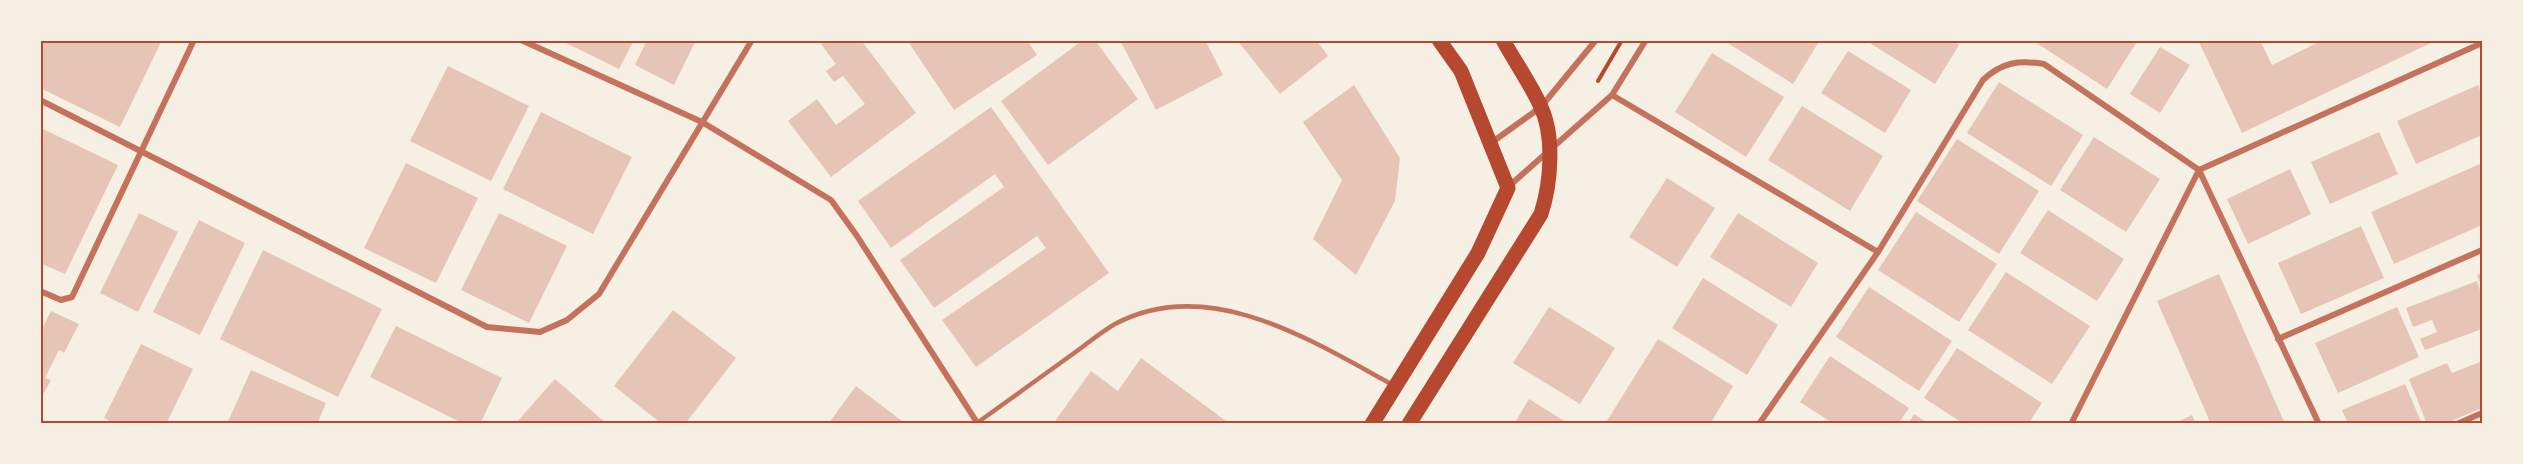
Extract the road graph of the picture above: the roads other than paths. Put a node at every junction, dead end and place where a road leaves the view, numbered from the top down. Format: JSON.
{"nodes":[{"id":1,"x":195,"y":40,"type":"edge"},
{"id":2,"x":520,"y":40,"type":"edge"},
{"id":3,"x":752,"y":40,"type":"edge"},
{"id":4,"x":1439,"y":40,"type":"edge"},
{"id":5,"x":1503,"y":40,"type":"edge"},
{"id":6,"x":1596,"y":40,"type":"edge"},
{"id":7,"x":1646,"y":40,"type":"edge"},
{"id":8,"x":2482,"y":43,"type":"edge"},
{"id":9,"x":1612,"y":95,"type":"junction"},
{"id":10,"x":40,"y":100,"type":"edge"},
{"id":11,"x":1541,"y":107,"type":"junction"},
{"id":12,"x":702,"y":122,"type":"junction"},
{"id":13,"x":1490,"y":143,"type":"junction"},
{"id":14,"x":140,"y":149,"type":"junction"},
{"id":15,"x":1551,"y":152,"type":"junction"},
{"id":16,"x":2199,"y":170,"type":"junction"},
{"id":17,"x":1508,"y":188,"type":"junction"},
{"id":18,"x":2482,"y":250,"type":"edge"},
{"id":19,"x":1878,"y":252,"type":"junction"},
{"id":20,"x":40,"y":291,"type":"edge"},
{"id":21,"x":2278,"y":339,"type":"junction"},
{"id":22,"x":1395,"y":386,"type":"junction"},
{"id":23,"x":2482,"y":413,"type":"edge"},
{"id":24,"x":978,"y":423,"type":"edge"},
{"id":25,"x":1372,"y":423,"type":"edge"},
{"id":26,"x":1409,"y":423,"type":"edge"},
{"id":27,"x":1759,"y":423,"type":"edge"},
{"id":28,"x":2071,"y":423,"type":"edge"},
{"id":29,"x":2319,"y":423,"type":"edge"},
{"id":30,"x":2457,"y":423,"type":"edge"}],
"edges":[{"from":1,"to":14,"type":"street"},
{"from":2,"to":12,"type":"street"},
{"from":3,"to":12,"type":"street"},
{"from":4,"to":13,"type":"main road"},
{"from":5,"to":11,"type":"main road"},
{"from":6,"to":11,"type":"street"},
{"from":7,"to":9,"type":"street"},
{"from":8,"to":16,"type":"street"},
{"from":9,"to":15,"type":"street"},
{"from":9,"to":19,"type":"street"},
{"from":10,"to":14,"type":"street"},
{"from":11,"to":13,"type":"street"},
{"from":11,"to":15,"type":"main road"},
{"from":12,"to":14,"type":"street"},
{"from":12,"to":24,"type":"street"},
{"from":13,"to":17,"type":"main road"},
{"from":14,"to":20,"type":"street"},
{"from":15,"to":17,"type":"street"},
{"from":15,"to":26,"type":"main road"},
{"from":16,"to":19,"type":"street"},
{"from":16,"to":21,"type":"street"},
{"from":16,"to":28,"type":"street"},
{"from":17,"to":22,"type":"main road"},
{"from":18,"to":21,"type":"street"},
{"from":19,"to":27,"type":"street"},
{"from":21,"to":29,"type":"street"},
{"from":22,"to":24,"type":"lane"},
{"from":22,"to":25,"type":"main road"},
{"from":23,"to":30,"type":"street"}]}
